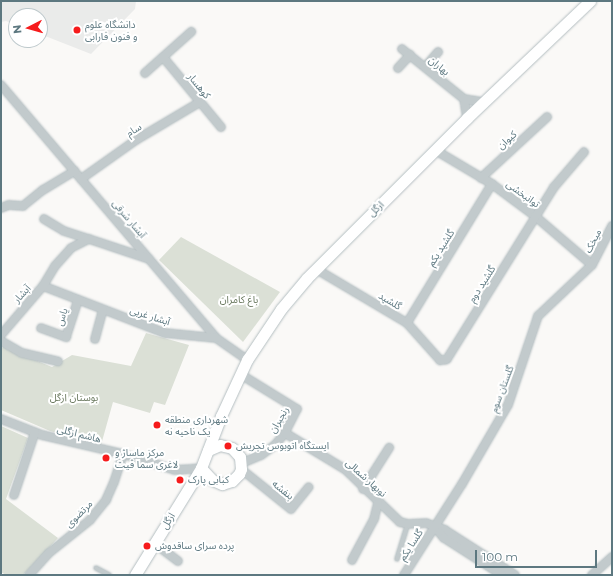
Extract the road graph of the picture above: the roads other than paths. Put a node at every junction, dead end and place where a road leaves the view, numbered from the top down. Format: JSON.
{"nodes":[{"id":1,"x":590,"y":1,"type":"edge"},
{"id":2,"x":191,"y":32,"type":"dead end"},
{"id":3,"x":402,"y":49,"type":"dead end"},
{"id":4,"x":438,"y":52,"type":"dead end"},
{"id":5,"x":410,"y":55,"type":"junction"},
{"id":6,"x":163,"y":57,"type":"junction"},
{"id":7,"x":424,"y":67,"type":"junction"},
{"id":8,"x":398,"y":68,"type":"dead end"},
{"id":9,"x":145,"y":73,"type":"dead end"},
{"id":10,"x":1,"y":85,"type":"edge"},
{"id":11,"x":464,"y":99,"type":"junction"},
{"id":12,"x":200,"y":102,"type":"junction"},
{"id":13,"x":483,"y":102,"type":"junction"},
{"id":14,"x":547,"y":117,"type":"dead end"},
{"id":15,"x":467,"y":118,"type":"junction"},
{"id":16,"x":221,"y":127,"type":"dead end"},
{"id":17,"x":435,"y":150,"type":"junction"},
{"id":18,"x":584,"y":152,"type":"dead end"},
{"id":19,"x":75,"y":171,"type":"junction"},
{"id":20,"x":481,"y":178,"type":"junction"},
{"id":21,"x":81,"y":179,"type":"junction"},
{"id":22,"x":492,"y":184,"type":"junction"},
{"id":23,"x":1,"y":208,"type":"edge"},
{"id":24,"x":535,"y":216,"type":"junction"},
{"id":25,"x":44,"y":218,"type":"dead end"},
{"id":26,"x":612,"y":226,"type":"edge"},
{"id":27,"x":88,"y":239,"type":"junction"},
{"id":28,"x":150,"y":259,"type":"junction"},
{"id":29,"x":592,"y":265,"type":"junction"},
{"id":30,"x":316,"y":269,"type":"junction"},
{"id":31,"x":43,"y":286,"type":"junction"},
{"id":32,"x":78,"y":300,"type":"junction"},
{"id":33,"x":103,"y":310,"type":"junction"},
{"id":34,"x":407,"y":323,"type":"junction"},
{"id":35,"x":41,"y":328,"type":"dead end"},
{"id":36,"x":1,"y":335,"type":"edge"},
{"id":37,"x":216,"y":338,"type":"junction"},
{"id":38,"x":95,"y":339,"type":"dead end"},
{"id":39,"x":1,"y":342,"type":"edge"},
{"id":40,"x":247,"y":360,"type":"junction"},
{"id":41,"x":444,"y":360,"type":"joint"},
{"id":42,"x":58,"y":361,"type":"dead end"},
{"id":43,"x":240,"y":374,"type":"junction"},
{"id":44,"x":1,"y":419,"type":"edge"},
{"id":45,"x":35,"y":432,"type":"junction"},
{"id":46,"x":285,"y":433,"type":"junction"},
{"id":47,"x":389,"y":448,"type":"dead end"},
{"id":48,"x":208,"y":450,"type":"junction"},
{"id":49,"x":123,"y":454,"type":"junction"},
{"id":50,"x":242,"y":466,"type":"junction"},
{"id":51,"x":201,"y":468,"type":"junction"},
{"id":52,"x":309,"y":487,"type":"dead end"},
{"id":53,"x":363,"y":488,"type":"junction"},
{"id":54,"x":14,"y":495,"type":"dead end"},
{"id":55,"x":378,"y":503,"type":"junction"},
{"id":56,"x":408,"y":524,"type":"junction"},
{"id":57,"x":435,"y":527,"type":"junction"},
{"id":58,"x":154,"y":543,"type":"junction"},
{"id":59,"x":612,"y":557,"type":"edge"},
{"id":60,"x":397,"y":559,"type":"dead end"},
{"id":61,"x":352,"y":560,"type":"dead end"},
{"id":62,"x":178,"y":561,"type":"dead end"},
{"id":63,"x":96,"y":568,"type":"dead end"},
{"id":64,"x":138,"y":574,"type":"edge"},
{"id":65,"x":29,"y":575,"type":"edge"},
{"id":66,"x":109,"y":575,"type":"edge"},
{"id":67,"x":404,"y":575,"type":"edge"},
{"id":68,"x":502,"y":575,"type":"edge"},
{"id":69,"x":515,"y":575,"type":"edge"},
{"id":70,"x":592,"y":575,"type":"edge"}],
"edges":[{"from":1,"to":13,"type":"main road","name":"ازگل"},
{"from":2,"to":6,"type":"street"},
{"from":3,"to":5,"type":"street","name":"بهاران"},
{"from":4,"to":7,"type":"street"},
{"from":5,"to":7,"type":"street","name":"بهاران"},
{"from":5,"to":8,"type":"street"},
{"from":6,"to":9,"type":"street"},
{"from":6,"to":12,"type":"street","name":"کوهسار"},
{"from":7,"to":11,"type":"street","name":"بهاران"},
{"from":10,"to":19,"type":"street","name":"آبشار شرقی"},
{"from":11,"to":13,"type":"street"},
{"from":11,"to":15,"type":"street"},
{"from":12,"to":16,"type":"street","name":"کوهسار"},
{"from":12,"to":21,"type":"street","name":"سام"},
{"from":13,"to":15,"type":"main road","name":"ازگل"},
{"from":14,"to":20,"type":"street","name":"کیوان"},
{"from":15,"to":17,"type":"main road","name":"ازگل"},
{"from":17,"to":20,"type":"street","name":"توانبخشی"},
{"from":17,"to":30,"type":"main road","name":"ازگل"},
{"from":18,"to":24,"type":"street","name":"گلشيد دوم"},
{"from":19,"to":21,"type":"street","name":"آبشار شرقی"},
{"from":19,"to":23,"type":"street"},
{"from":20,"to":22,"type":"street","name":"توانبخشی"},
{"from":21,"to":28,"type":"street","name":"آبشار شرقی"},
{"from":22,"to":24,"type":"street","name":"توانبخشی"},
{"from":22,"to":34,"type":"street","name":"گلشيد يكم"},
{"from":24,"to":29,"type":"street","name":"توانبخشی"},
{"from":24,"to":41,"type":"street","name":"گلشيد دوم"},
{"from":25,"to":27,"type":"street"},
{"from":26,"to":29,"type":"street","name":"میخک"},
{"from":27,"to":28,"type":"street"},
{"from":27,"to":31,"type":"street","name":"آبشار"},
{"from":28,"to":37,"type":"street","name":"آبشار شرقی"},
{"from":29,"to":57,"type":"street","name":"گلستان سوم"},
{"from":30,"to":34,"type":"street","name":"گلشید"},
{"from":30,"to":40,"type":"main road","name":"ازگل"},
{"from":31,"to":32,"type":"street"},
{"from":31,"to":36,"type":"street","name":"آبشار"},
{"from":32,"to":33,"type":"street","name":"آبشار غربی"},
{"from":32,"to":35,"type":"street","name":"یاس"},
{"from":33,"to":37,"type":"street","name":"آبشار غربی"},
{"from":33,"to":38,"type":"street"},
{"from":34,"to":41,"type":"street","name":"گلشید"},
{"from":37,"to":40,"type":"street","name":"آبشار شرقی"},
{"from":39,"to":42,"type":"street"},
{"from":40,"to":43,"type":"main road","name":"ازگل"},
{"from":43,"to":46,"type":"street","name":"رنجبران"},
{"from":43,"to":48,"type":"main road","name":"ازگل"},
{"from":44,"to":45,"type":"street","name":"هاشم ازگلی"},
{"from":45,"to":49,"type":"street","name":"هاشم ازگلی"},
{"from":45,"to":54,"type":"street"},
{"from":46,"to":50,"type":"street","name":"رنجبران"},
{"from":46,"to":53,"type":"street","name":"نوبهار شمالی"},
{"from":47,"to":53,"type":"street"},
{"from":48,"to":50,"type":"main road"},
{"from":48,"to":51,"type":"main road"},
{"from":49,"to":51,"type":"street","name":"هاشم ازگلی"},
{"from":49,"to":65,"type":"street","name":"مرتضوی"},
{"from":50,"to":51,"type":"main road"},
{"from":50,"to":52,"type":"street","name":"بنفشه"},
{"from":51,"to":58,"type":"main road","name":"ازگل"},
{"from":53,"to":55,"type":"street","name":"نوبهار شمالی"},
{"from":55,"to":56,"type":"street","name":"نوبهار شمالی"},
{"from":55,"to":61,"type":"street"},
{"from":56,"to":57,"type":"street"},
{"from":56,"to":60,"type":"lane"},
{"from":57,"to":67,"type":"street","name":"گلسا يكم"},
{"from":57,"to":68,"type":"street"},
{"from":57,"to":69,"type":"street"},
{"from":58,"to":62,"type":"street"},
{"from":58,"to":64,"type":"main road","name":"ازگل"},
{"from":59,"to":70,"type":"street"},
{"from":63,"to":66,"type":"lane"}]}
